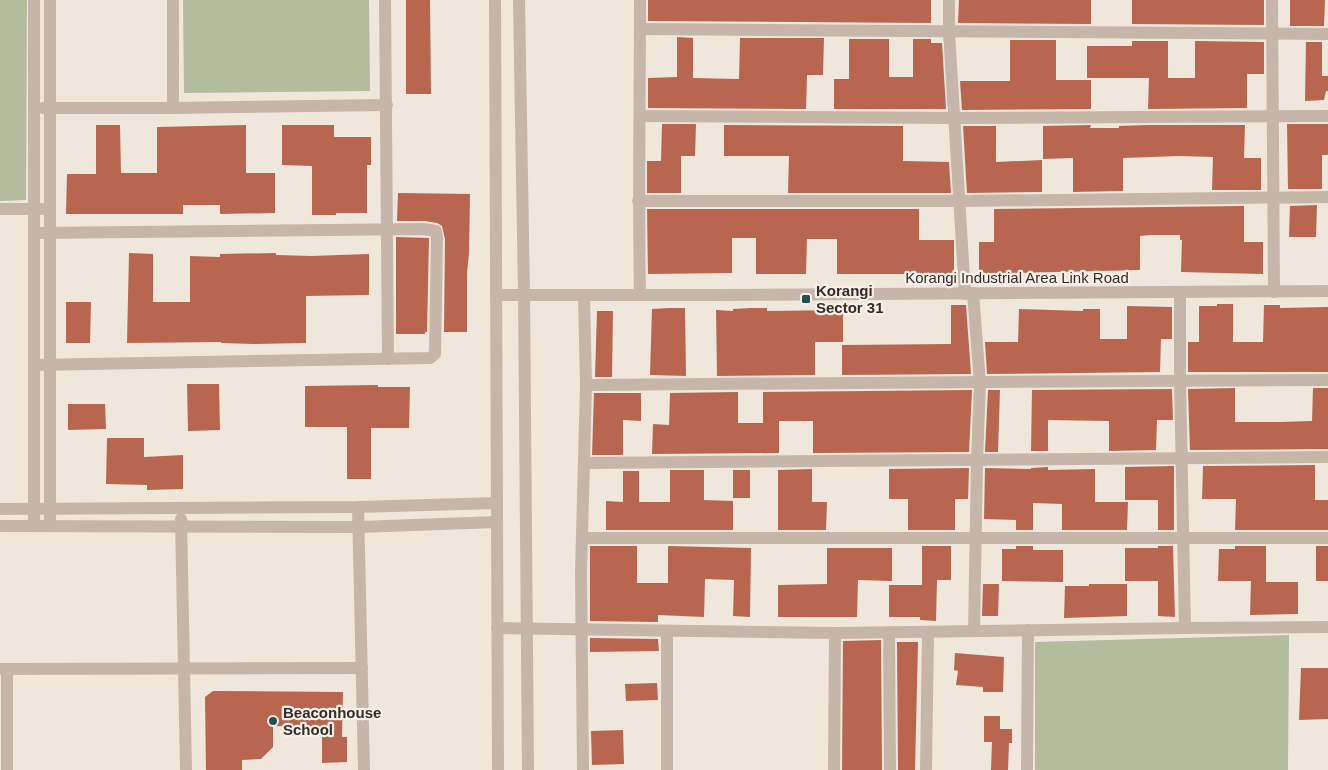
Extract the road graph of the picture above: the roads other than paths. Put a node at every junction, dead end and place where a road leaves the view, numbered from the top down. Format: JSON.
{"nodes":[{"id":1,"x":34,"y":0,"type":"edge"},
{"id":2,"x":50,"y":0,"type":"edge"},
{"id":3,"x":173,"y":0,"type":"edge"},
{"id":4,"x":385,"y":0,"type":"edge"},
{"id":5,"x":495,"y":0,"type":"edge"},
{"id":6,"x":519,"y":0,"type":"edge"},
{"id":7,"x":640,"y":0,"type":"edge"},
{"id":8,"x":948,"y":0,"type":"edge"},
{"id":9,"x":1272,"y":0,"type":"edge"},
{"id":10,"x":640,"y":29,"type":"junction"},
{"id":11,"x":949,"y":32,"type":"junction"},
{"id":12,"x":1328,"y":34,"type":"edge"},
{"id":13,"x":1272,"y":35,"type":"junction"},
{"id":14,"x":387,"y":105,"type":"junction"},
{"id":15,"x":35,"y":108,"type":"junction"},
{"id":16,"x":50,"y":108,"type":"junction"},
{"id":17,"x":173,"y":108,"type":"junction"},
{"id":18,"x":640,"y":116,"type":"junction"},
{"id":19,"x":1274,"y":116,"type":"junction"},
{"id":20,"x":1328,"y":116,"type":"edge"},
{"id":21,"x":954,"y":118,"type":"junction"},
{"id":22,"x":1272,"y":196,"type":"junction"},
{"id":23,"x":1328,"y":197,"type":"edge"},
{"id":24,"x":638,"y":201,"type":"junction"},
{"id":25,"x":959,"y":201,"type":"junction"},
{"id":26,"x":0,"y":209,"type":"edge"},
{"id":27,"x":35,"y":209,"type":"junction"},
{"id":28,"x":50,"y":209,"type":"junction"},
{"id":29,"x":387,"y":230,"type":"junction"},
{"id":30,"x":34,"y":233,"type":"junction"},
{"id":31,"x":49,"y":233,"type":"junction"},
{"id":32,"x":1328,"y":291,"type":"edge"},
{"id":33,"x":1180,"y":292,"type":"junction"},
{"id":34,"x":1274,"y":292,"type":"junction"},
{"id":35,"x":969,"y":293,"type":"junction"},
{"id":36,"x":524,"y":294,"type":"junction"},
{"id":37,"x":640,"y":294,"type":"junction"},
{"id":38,"x":496,"y":295,"type":"junction"},
{"id":39,"x":584,"y":296,"type":"junction"},
{"id":40,"x":388,"y":359,"type":"junction"},
{"id":41,"x":51,"y":364,"type":"junction"},
{"id":42,"x":34,"y":365,"type":"junction"},
{"id":43,"x":1180,"y":380,"type":"junction"},
{"id":44,"x":1328,"y":380,"type":"edge"},
{"id":45,"x":980,"y":383,"type":"junction"},
{"id":46,"x":586,"y":386,"type":"junction"},
{"id":47,"x":1328,"y":457,"type":"edge"},
{"id":48,"x":1182,"y":458,"type":"junction"},
{"id":49,"x":977,"y":461,"type":"junction"},
{"id":50,"x":584,"y":463,"type":"junction"},
{"id":51,"x":497,"y":503,"type":"junction"},
{"id":52,"x":358,"y":507,"type":"junction"},
{"id":53,"x":0,"y":509,"type":"edge"},
{"id":54,"x":34,"y":509,"type":"junction"},
{"id":55,"x":50,"y":509,"type":"junction"},
{"id":56,"x":181,"y":509,"type":"junction"},
{"id":57,"x":497,"y":522,"type":"junction"},
{"id":58,"x":0,"y":526,"type":"edge"},
{"id":59,"x":34,"y":526,"type":"junction"},
{"id":60,"x":50,"y":526,"type":"junction"},
{"id":61,"x":181,"y":527,"type":"junction"},
{"id":62,"x":359,"y":527,"type":"junction"},
{"id":63,"x":582,"y":538,"type":"junction"},
{"id":64,"x":1328,"y":538,"type":"edge"},
{"id":65,"x":976,"y":539,"type":"junction"},
{"id":66,"x":1184,"y":539,"type":"junction"},
{"id":67,"x":1328,"y":627,"type":"edge"},
{"id":68,"x":497,"y":628,"type":"junction"},
{"id":69,"x":1185,"y":628,"type":"junction"},
{"id":70,"x":526,"y":629,"type":"junction"},
{"id":71,"x":583,"y":630,"type":"junction"},
{"id":72,"x":1028,"y":630,"type":"junction"},
{"id":73,"x":667,"y":631,"type":"junction"},
{"id":74,"x":974,"y":631,"type":"junction"},
{"id":75,"x":888,"y":632,"type":"junction"},
{"id":76,"x":928,"y":632,"type":"junction"},
{"id":77,"x":835,"y":633,"type":"junction"},
{"id":78,"x":184,"y":668,"type":"junction"},
{"id":79,"x":362,"y":668,"type":"junction"},
{"id":80,"x":3,"y":669,"type":"edge"},
{"id":81,"x":8,"y":770,"type":"edge"},
{"id":82,"x":186,"y":770,"type":"edge"},
{"id":83,"x":364,"y":770,"type":"edge"},
{"id":84,"x":498,"y":770,"type":"edge"},
{"id":85,"x":528,"y":770,"type":"edge"},
{"id":86,"x":584,"y":770,"type":"edge"},
{"id":87,"x":667,"y":770,"type":"edge"},
{"id":88,"x":834,"y":770,"type":"edge"},
{"id":89,"x":890,"y":770,"type":"edge"},
{"id":90,"x":926,"y":770,"type":"edge"},
{"id":91,"x":1027,"y":770,"type":"edge"}],
"edges":[{"from":1,"to":15,"type":"street"},
{"from":2,"to":16,"type":"street"},
{"from":3,"to":17,"type":"street"},
{"from":4,"to":14,"type":"street"},
{"from":5,"to":38,"type":"street"},
{"from":6,"to":36,"type":"street"},
{"from":7,"to":10,"type":"street"},
{"from":8,"to":11,"type":"street"},
{"from":9,"to":13,"type":"street"},
{"from":10,"to":11,"type":"street"},
{"from":10,"to":18,"type":"street"},
{"from":11,"to":13,"type":"street"},
{"from":11,"to":21,"type":"street"},
{"from":12,"to":13,"type":"street"},
{"from":13,"to":19,"type":"street"},
{"from":14,"to":17,"type":"street"},
{"from":14,"to":29,"type":"street"},
{"from":15,"to":16,"type":"street"},
{"from":15,"to":27,"type":"street"},
{"from":16,"to":17,"type":"street"},
{"from":16,"to":28,"type":"street"},
{"from":18,"to":21,"type":"street"},
{"from":18,"to":24,"type":"street"},
{"from":19,"to":20,"type":"street"},
{"from":19,"to":21,"type":"street"},
{"from":19,"to":22,"type":"street"},
{"from":21,"to":25,"type":"street"},
{"from":22,"to":23,"type":"street"},
{"from":22,"to":25,"type":"street"},
{"from":22,"to":34,"type":"street"},
{"from":24,"to":25,"type":"street"},
{"from":24,"to":37,"type":"street"},
{"from":25,"to":35,"type":"street"},
{"from":26,"to":27,"type":"street"},
{"from":27,"to":28,"type":"street"},
{"from":27,"to":30,"type":"street"},
{"from":28,"to":31,"type":"street"},
{"from":29,"to":31,"type":"street"},
{"from":29,"to":40,"type":"street"},
{"from":29,"to":40,"type":"street"},
{"from":30,"to":31,"type":"street"},
{"from":30,"to":42,"type":"street"},
{"from":31,"to":41,"type":"street"},
{"from":32,"to":34,"type":"street","name":"Korangi Industrial Area Link Road"},
{"from":33,"to":34,"type":"street","name":"Korangi Industrial Area Link Road"},
{"from":33,"to":35,"type":"street","name":"Korangi Industrial Area Link Road"},
{"from":33,"to":43,"type":"street"},
{"from":35,"to":37,"type":"street","name":"Korangi Industrial Area Link Road"},
{"from":35,"to":45,"type":"street"},
{"from":36,"to":38,"type":"street","name":"Korangi Industrial Area Link Road"},
{"from":36,"to":39,"type":"street","name":"Korangi Industrial Area Link Road"},
{"from":36,"to":70,"type":"street"},
{"from":37,"to":39,"type":"street","name":"Korangi Industrial Area Link Road"},
{"from":38,"to":51,"type":"street"},
{"from":39,"to":46,"type":"street"},
{"from":40,"to":41,"type":"street"},
{"from":41,"to":42,"type":"street"},
{"from":41,"to":55,"type":"street"},
{"from":42,"to":54,"type":"street"},
{"from":43,"to":44,"type":"street"},
{"from":43,"to":45,"type":"street"},
{"from":43,"to":48,"type":"street"},
{"from":45,"to":46,"type":"street"},
{"from":45,"to":49,"type":"street"},
{"from":46,"to":50,"type":"street"},
{"from":47,"to":48,"type":"street"},
{"from":48,"to":49,"type":"street"},
{"from":48,"to":66,"type":"street"},
{"from":49,"to":50,"type":"street"},
{"from":49,"to":65,"type":"street"},
{"from":50,"to":63,"type":"street"},
{"from":51,"to":52,"type":"street"},
{"from":51,"to":57,"type":"street"},
{"from":52,"to":56,"type":"street"},
{"from":52,"to":62,"type":"street"},
{"from":53,"to":54,"type":"street"},
{"from":54,"to":55,"type":"street"},
{"from":54,"to":59,"type":"street"},
{"from":55,"to":56,"type":"street"},
{"from":55,"to":60,"type":"street"},
{"from":56,"to":61,"type":"street"},
{"from":57,"to":62,"type":"street"},
{"from":57,"to":68,"type":"street"},
{"from":58,"to":59,"type":"street"},
{"from":59,"to":60,"type":"street"},
{"from":60,"to":61,"type":"street"},
{"from":61,"to":62,"type":"street"},
{"from":61,"to":78,"type":"street"},
{"from":62,"to":79,"type":"street"},
{"from":63,"to":65,"type":"street"},
{"from":63,"to":71,"type":"street"},
{"from":64,"to":66,"type":"street"},
{"from":65,"to":66,"type":"street"},
{"from":65,"to":74,"type":"street"},
{"from":66,"to":69,"type":"street"},
{"from":67,"to":69,"type":"street"},
{"from":68,"to":70,"type":"street"},
{"from":68,"to":84,"type":"street"},
{"from":69,"to":72,"type":"street"},
{"from":70,"to":71,"type":"street"},
{"from":70,"to":85,"type":"street"},
{"from":71,"to":73,"type":"street"},
{"from":71,"to":86,"type":"street"},
{"from":72,"to":74,"type":"street"},
{"from":72,"to":91,"type":"street"},
{"from":73,"to":77,"type":"street"},
{"from":73,"to":87,"type":"street"},
{"from":74,"to":76,"type":"street"},
{"from":75,"to":76,"type":"street"},
{"from":75,"to":77,"type":"street"},
{"from":75,"to":89,"type":"street"},
{"from":76,"to":90,"type":"street"},
{"from":77,"to":88,"type":"street"},
{"from":78,"to":79,"type":"street"},
{"from":78,"to":80,"type":"street"},
{"from":78,"to":82,"type":"street"},
{"from":79,"to":83,"type":"street"},
{"from":80,"to":81,"type":"street"}]}
